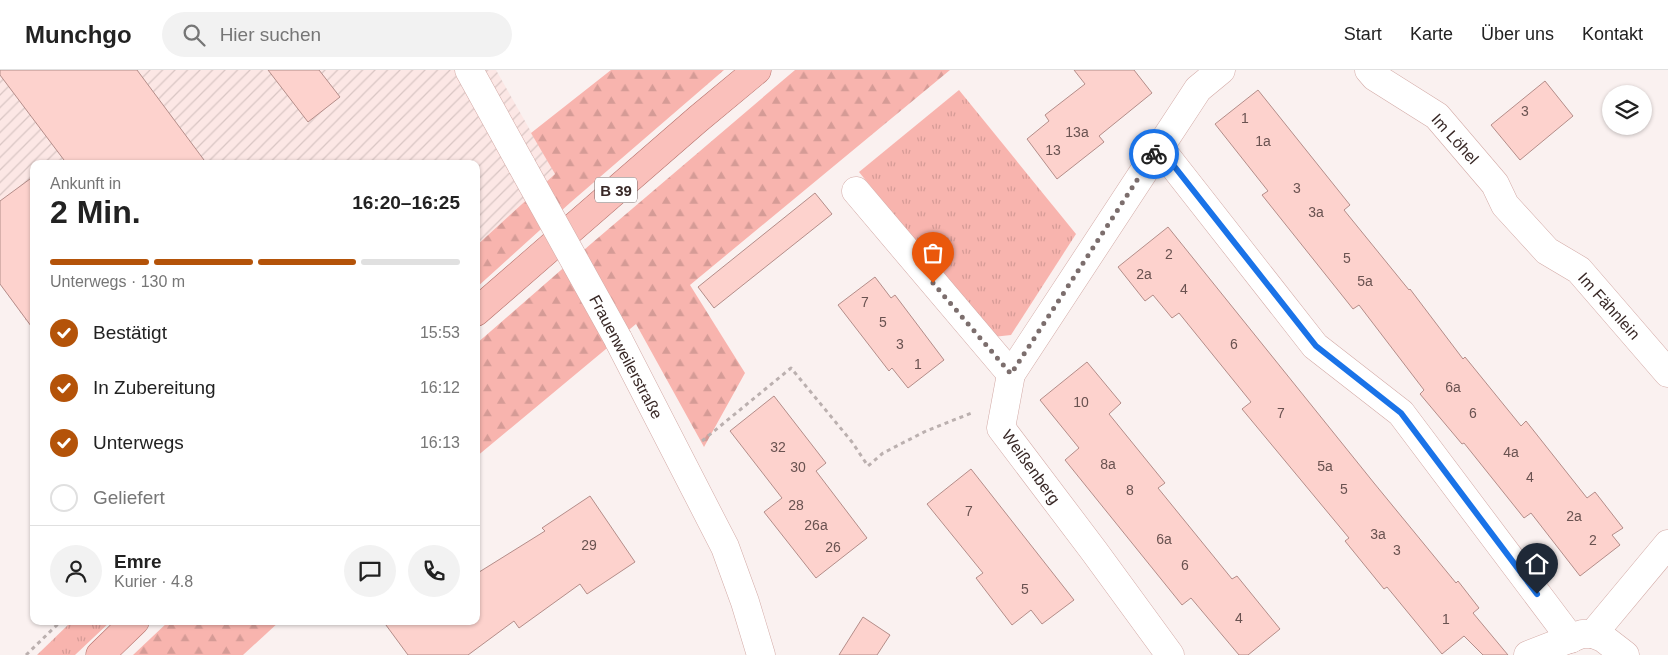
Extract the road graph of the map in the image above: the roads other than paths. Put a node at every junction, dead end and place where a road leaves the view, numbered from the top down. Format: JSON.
{"nodes":[{"id":1,"x":469,"y":70,"type":"edge"},
{"id":2,"x":757,"y":70,"type":"edge"},
{"id":3,"x":1221,"y":70,"type":"edge"},
{"id":4,"x":1369,"y":70,"type":"edge"},
{"id":5,"x":1159,"y":147,"type":"junction"},
{"id":6,"x":856,"y":191,"type":"dead end"},
{"id":7,"x":1523,"y":226,"type":"joint"},
{"id":8,"x":480,"y":309,"type":"edge"},
{"id":9,"x":1668,"y":372,"type":"edge"},
{"id":10,"x":1011,"y":374,"type":"junction"},
{"id":11,"x":1668,"y":544,"type":"edge"},
{"id":12,"x":131,"y":625,"type":"edge"},
{"id":13,"x":1582,"y":637,"type":"junction"},
{"id":14,"x":100,"y":655,"type":"edge"},
{"id":15,"x":761,"y":655,"type":"edge"},
{"id":16,"x":1170,"y":655,"type":"edge"},
{"id":17,"x":1528,"y":655,"type":"edge"},
{"id":18,"x":1625,"y":655,"type":"edge"}],
"edges":[{"from":1,"to":15,"type":"street","name":"Frauenweilerstraße","bridge":true},
{"from":2,"to":8,"type":"main road","number":"B 39"},
{"from":3,"to":5,"type":"street","name":"Weißenberg"},
{"from":4,"to":7,"type":"street","name":"Im Löhel"},
{"from":5,"to":10,"type":"street","name":"Weißenberg"},
{"from":5,"to":13,"type":"street"},
{"from":6,"to":10,"type":"street"},
{"from":7,"to":9,"type":"street","name":"Im Fähnlein"},
{"from":10,"to":16,"type":"street","name":"Weißenberg"},
{"from":11,"to":13,"type":"street"},
{"from":12,"to":14,"type":"main road"},
{"from":13,"to":17,"type":"street"},
{"from":13,"to":18,"type":"street"}]}
